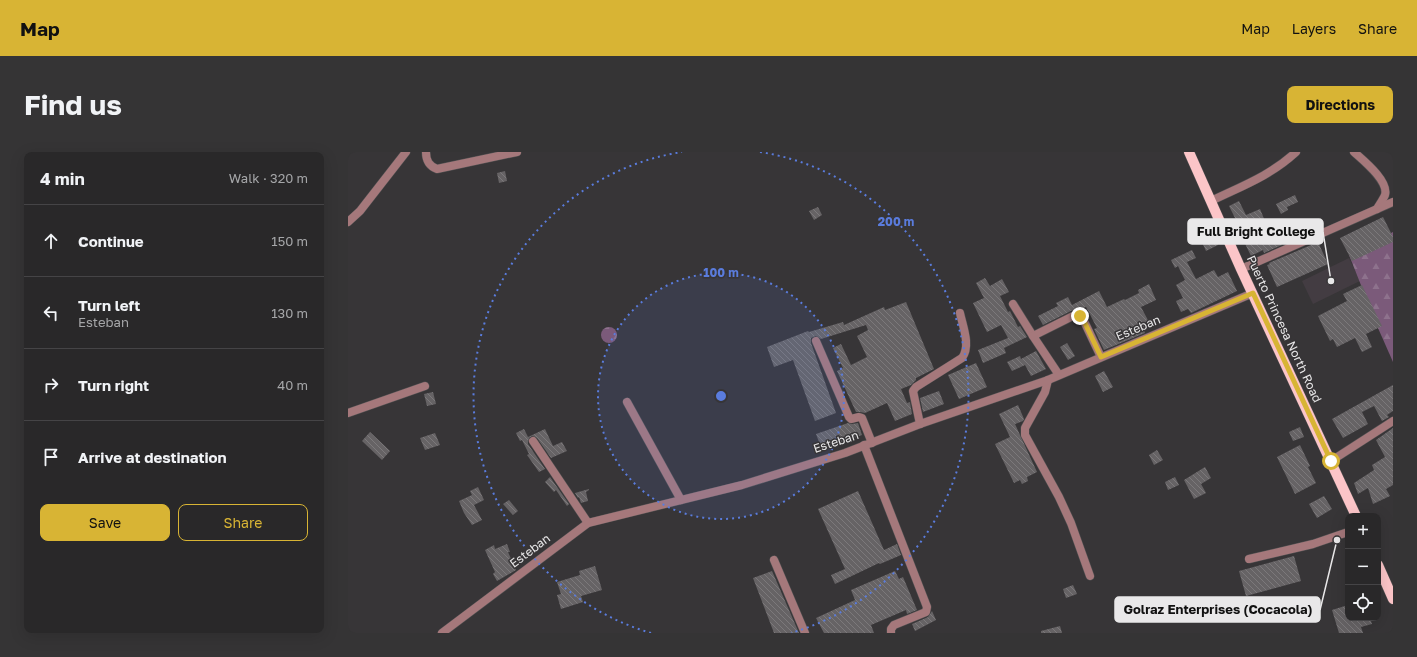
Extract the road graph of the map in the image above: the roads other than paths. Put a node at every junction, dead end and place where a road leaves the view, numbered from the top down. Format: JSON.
{"nodes":[{"id":1,"x":406,"y":152,"type":"edge"},
{"id":2,"x":426,"y":152,"type":"edge"},
{"id":3,"x":517,"y":152,"type":"edge"},
{"id":4,"x":1188,"y":152,"type":"edge"},
{"id":5,"x":1296,"y":152,"type":"edge"},
{"id":6,"x":1354,"y":152,"type":"edge"},
{"id":7,"x":1211,"y":201,"type":"junction"},
{"id":8,"x":1393,"y":202,"type":"edge"},
{"id":9,"x":1377,"y":209,"type":"junction"},
{"id":10,"x":348,"y":222,"type":"edge"},
{"id":11,"x":1241,"y":269,"type":"junction"},
{"id":12,"x":1253,"y":293,"type":"junction"},
{"id":13,"x":1013,"y":304,"type":"dead end"},
{"id":14,"x":960,"y":313,"type":"dead end"},
{"id":15,"x":1033,"y":336,"type":"junction"},
{"id":16,"x":816,"y":341,"type":"dead end"},
{"id":17,"x":1101,"y":357,"type":"junction"},
{"id":18,"x":1059,"y":376,"type":"junction"},
{"id":19,"x":1048,"y":380,"type":"junction"},
{"id":20,"x":425,"y":386,"type":"dead end"},
{"id":21,"x":627,"y":402,"type":"dead end"},
{"id":22,"x":348,"y":413,"type":"edge"},
{"id":23,"x":1393,"y":421,"type":"edge"},
{"id":24,"x":920,"y":424,"type":"junction"},
{"id":25,"x":534,"y":441,"type":"dead end"},
{"id":26,"x":868,"y":444,"type":"junction"},
{"id":27,"x":1331,"y":461,"type":"junction"},
{"id":28,"x":682,"y":500,"type":"junction"},
{"id":29,"x":1355,"y":513,"type":"edge"},
{"id":30,"x":588,"y":523,"type":"junction"},
{"id":31,"x":1345,"y":533,"type":"edge"},
{"id":32,"x":1249,"y":559,"type":"dead end"},
{"id":33,"x":774,"y":560,"type":"dead end"},
{"id":34,"x":1381,"y":572,"type":"edge"},
{"id":35,"x":1090,"y":576,"type":"dead end"},
{"id":36,"x":1393,"y":599,"type":"edge"},
{"id":37,"x":442,"y":633,"type":"edge"},
{"id":38,"x":805,"y":633,"type":"edge"},
{"id":39,"x":891,"y":633,"type":"edge"}],
"edges":[{"from":1,"to":10,"type":"street"},
{"from":2,"to":3,"type":"street"},
{"from":4,"to":7,"type":"main road","name":"Puerto Princesa North Road"},
{"from":5,"to":7,"type":"street"},
{"from":6,"to":9,"type":"street"},
{"from":7,"to":11,"type":"main road","name":"Puerto Princesa North Road"},
{"from":8,"to":9,"type":"street"},
{"from":9,"to":11,"type":"street"},
{"from":11,"to":12,"type":"main road","name":"Puerto Princesa North Road"},
{"from":12,"to":17,"type":"street","name":"Esteban"},
{"from":12,"to":27,"type":"main road","name":"Puerto Princesa North Road"},
{"from":13,"to":15,"type":"street"},
{"from":14,"to":24,"type":"street"},
{"from":15,"to":17,"type":"street"},
{"from":15,"to":18,"type":"street"},
{"from":16,"to":26,"type":"street"},
{"from":17,"to":18,"type":"street","name":"Esteban"},
{"from":18,"to":19,"type":"street","name":"Esteban"},
{"from":19,"to":24,"type":"street","name":"Esteban"},
{"from":19,"to":35,"type":"street"},
{"from":20,"to":22,"type":"street"},
{"from":21,"to":28,"type":"street"},
{"from":23,"to":27,"type":"street"},
{"from":24,"to":26,"type":"street","name":"Esteban"},
{"from":25,"to":30,"type":"street"},
{"from":26,"to":28,"type":"street","name":"Esteban"},
{"from":26,"to":39,"type":"street"},
{"from":27,"to":29,"type":"main road","name":"Puerto Princesa North Road"},
{"from":28,"to":30,"type":"street","name":"Esteban"},
{"from":30,"to":37,"type":"street","name":"Esteban"},
{"from":31,"to":32,"type":"street"},
{"from":33,"to":38,"type":"street"},
{"from":34,"to":36,"type":"main road"}]}
